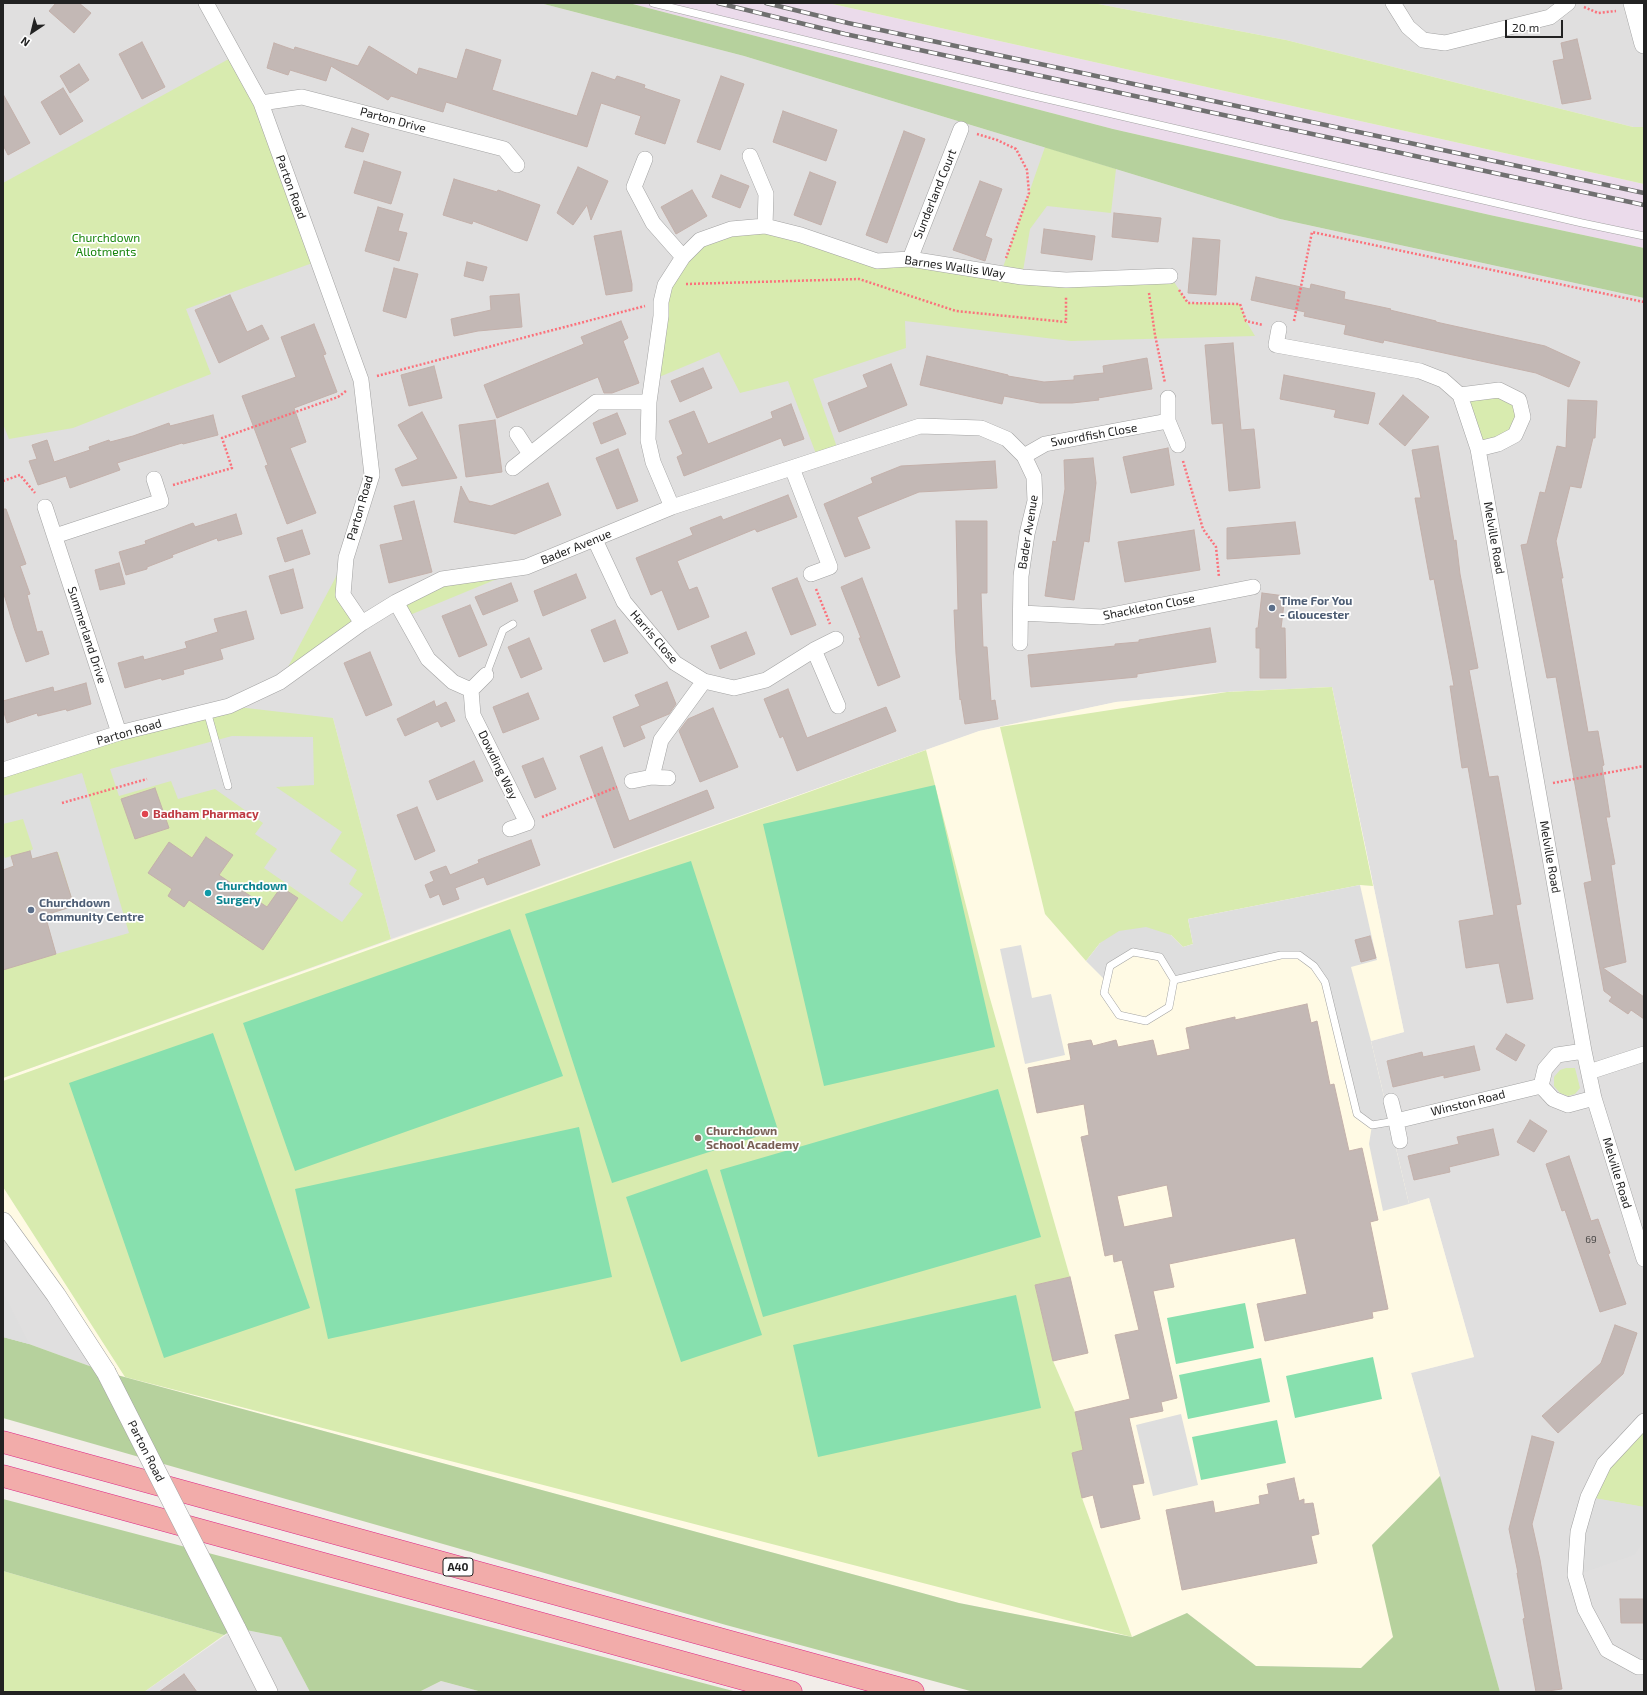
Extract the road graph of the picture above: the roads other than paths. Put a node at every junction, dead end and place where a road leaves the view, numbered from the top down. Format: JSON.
{"nodes":[{"id":1,"x":206,"y":3,"type":"edge"},
{"id":2,"x":653,"y":3,"type":"edge"},
{"id":3,"x":1393,"y":3,"type":"edge"},
{"id":4,"x":1574,"y":4,"type":"edge"},
{"id":5,"x":1634,"y":6,"type":"edge"},
{"id":6,"x":1644,"y":44,"type":"edge"},
{"id":7,"x":261,"y":103,"type":"junction"},
{"id":8,"x":961,"y":129,"type":"road end"},
{"id":9,"x":750,"y":156,"type":"dead end"},
{"id":10,"x":645,"y":159,"type":"dead end"},
{"id":11,"x":517,"y":165,"type":"dead end"},
{"id":12,"x":765,"y":226,"type":"junction"},
{"id":13,"x":1644,"y":236,"type":"edge"},
{"id":14,"x":683,"y":257,"type":"junction"},
{"id":15,"x":910,"y":259,"type":"junction"},
{"id":16,"x":1170,"y":276,"type":"road end"},
{"id":17,"x":1279,"y":328,"type":"road end"},
{"id":18,"x":1460,"y":395,"type":"junction"},
{"id":19,"x":1168,"y":398,"type":"road end"},
{"id":20,"x":649,"y":402,"type":"junction"},
{"id":21,"x":1168,"y":421,"type":"junction"},
{"id":22,"x":517,"y":434,"type":"dead end"},
{"id":23,"x":1178,"y":445,"type":"road end"},
{"id":24,"x":1478,"y":449,"type":"junction"},
{"id":25,"x":530,"y":454,"type":"junction"},
{"id":26,"x":1024,"y":456,"type":"junction"},
{"id":27,"x":513,"y":468,"type":"dead end"},
{"id":28,"x":792,"y":468,"type":"junction"},
{"id":29,"x":155,"y":484,"type":"road end"},
{"id":30,"x":45,"y":507,"type":"road end"},
{"id":31,"x":672,"y":507,"type":"junction"},
{"id":32,"x":55,"y":536,"type":"junction"},
{"id":33,"x":595,"y":540,"type":"junction"},
{"id":34,"x":811,"y":574,"type":"road end"},
{"id":35,"x":1253,"y":587,"type":"dead end"},
{"id":36,"x":396,"y":602,"type":"junction"},
{"id":37,"x":1021,"y":613,"type":"junction"},
{"id":38,"x":362,"y":623,"type":"junction"},
{"id":39,"x":513,"y":624,"type":"dead end"},
{"id":40,"x":836,"y":639,"type":"road end"},
{"id":41,"x":1020,"y":643,"type":"dead end"},
{"id":42,"x":814,"y":650,"type":"junction"},
{"id":43,"x":486,"y":675,"type":"joint"},
{"id":44,"x":704,"y":681,"type":"junction"},
{"id":45,"x":471,"y":690,"type":"junction"},
{"id":46,"x":838,"y":706,"type":"dead end"},
{"id":47,"x":207,"y":711,"type":"junction"},
{"id":48,"x":119,"y":733,"type":"junction"},
{"id":49,"x":3,"y":770,"type":"edge"},
{"id":50,"x":652,"y":777,"type":"junction"},
{"id":51,"x":668,"y":778,"type":"dead end"},
{"id":52,"x":632,"y":781,"type":"road end"},
{"id":53,"x":228,"y":786,"type":"dead end"},
{"id":54,"x":510,"y":829,"type":"dead end"},
{"id":55,"x":1174,"y":980,"type":"junction"},
{"id":56,"x":1584,"y":1051,"type":"junction"},
{"id":57,"x":1644,"y":1054,"type":"edge"},
{"id":58,"x":1588,"y":1072,"type":"junction"},
{"id":59,"x":1541,"y":1086,"type":"junction"},
{"id":60,"x":1594,"y":1098,"type":"junction"},
{"id":61,"x":1391,"y":1101,"type":"dead end"},
{"id":62,"x":1396,"y":1121,"type":"junction"},
{"id":63,"x":1400,"y":1141,"type":"dead end"},
{"id":64,"x":3,"y":1222,"type":"edge"},
{"id":65,"x":1644,"y":1259,"type":"edge"},
{"id":66,"x":1644,"y":1421,"type":"edge"},
{"id":67,"x":3,"y":1442,"type":"edge"},
{"id":68,"x":3,"y":1476,"type":"edge"},
{"id":69,"x":1644,"y":1667,"type":"edge"},
{"id":70,"x":268,"y":1692,"type":"edge"},
{"id":71,"x":791,"y":1692,"type":"edge"},
{"id":72,"x":913,"y":1692,"type":"edge"}],
"edges":[{"from":1,"to":7,"type":"street","name":"Parton Road"},
{"from":2,"to":13,"type":"lane"},
{"from":3,"to":4,"type":"street"},
{"from":5,"to":6,"type":"street"},
{"from":7,"to":11,"type":"street","name":"Parton Drive"},
{"from":7,"to":38,"type":"street","name":"Parton Road"},
{"from":8,"to":15,"type":"street","name":"Sunderland Court"},
{"from":9,"to":12,"type":"street"},
{"from":10,"to":14,"type":"street"},
{"from":12,"to":14,"type":"street","name":"Barnes Wallis Way"},
{"from":12,"to":15,"type":"street","name":"Barnes Wallis Way"},
{"from":14,"to":20,"type":"street","name":"Barnes Wallis Way"},
{"from":15,"to":16,"type":"street","name":"Barnes Wallis Way"},
{"from":17,"to":18,"type":"street"},
{"from":18,"to":24,"type":"street","name":"Melville Road"},
{"from":18,"to":24,"type":"street"},
{"from":19,"to":21,"type":"street"},
{"from":20,"to":25,"type":"street"},
{"from":20,"to":31,"type":"street","name":"Barnes Wallis Way"},
{"from":21,"to":23,"type":"street"},
{"from":21,"to":26,"type":"street","name":"Swordfish Close"},
{"from":22,"to":25,"type":"street"},
{"from":24,"to":56,"type":"street","name":"Melville Road"},
{"from":25,"to":27,"type":"street"},
{"from":26,"to":28,"type":"street","name":"Bader Avenue"},
{"from":26,"to":37,"type":"street","name":"Bader Avenue"},
{"from":28,"to":31,"type":"street","name":"Bader Avenue"},
{"from":28,"to":34,"type":"street"},
{"from":29,"to":32,"type":"street"},
{"from":30,"to":32,"type":"street","name":"Summerland Drive"},
{"from":31,"to":33,"type":"street","name":"Bader Avenue"},
{"from":32,"to":48,"type":"street","name":"Summerland Drive"},
{"from":33,"to":36,"type":"street","name":"Bader Avenue"},
{"from":33,"to":44,"type":"street","name":"Harris Close"},
{"from":35,"to":37,"type":"street","name":"Shackleton Close"},
{"from":36,"to":38,"type":"street","name":"Bader Avenue"},
{"from":36,"to":45,"type":"street"},
{"from":37,"to":41,"type":"street","name":"Bader Avenue"},
{"from":38,"to":47,"type":"street","name":"Parton Road"},
{"from":39,"to":43,"type":"lane"},
{"from":40,"to":42,"type":"street","name":"Harris Close"},
{"from":42,"to":44,"type":"street","name":"Harris Close"},
{"from":42,"to":46,"type":"street"},
{"from":43,"to":45,"type":"street"},
{"from":44,"to":50,"type":"street"},
{"from":45,"to":54,"type":"street","name":"Dowding Way"},
{"from":47,"to":48,"type":"street","name":"Parton Road"},
{"from":47,"to":53,"type":"lane"},
{"from":48,"to":49,"type":"street","name":"Parton Road"},
{"from":50,"to":51,"type":"street"},
{"from":50,"to":52,"type":"street"},
{"from":55,"to":55,"type":"lane"},
{"from":55,"to":62,"type":"lane"},
{"from":56,"to":58,"type":"street","name":"Melville Road"},
{"from":56,"to":59,"type":"street"},
{"from":57,"to":58,"type":"street"},
{"from":58,"to":60,"type":"street","name":"Melville Road"},
{"from":59,"to":60,"type":"street"},
{"from":59,"to":62,"type":"street","name":"Winston Road"},
{"from":60,"to":65,"type":"street","name":"Melville Road"},
{"from":61,"to":62,"type":"street"},
{"from":62,"to":63,"type":"street"},
{"from":64,"to":70,"type":"street","name":"Parton Road","bridge":true},
{"from":66,"to":69,"type":"street"},
{"from":67,"to":72,"type":"highway","number":"A40"},
{"from":68,"to":71,"type":"highway"}]}
